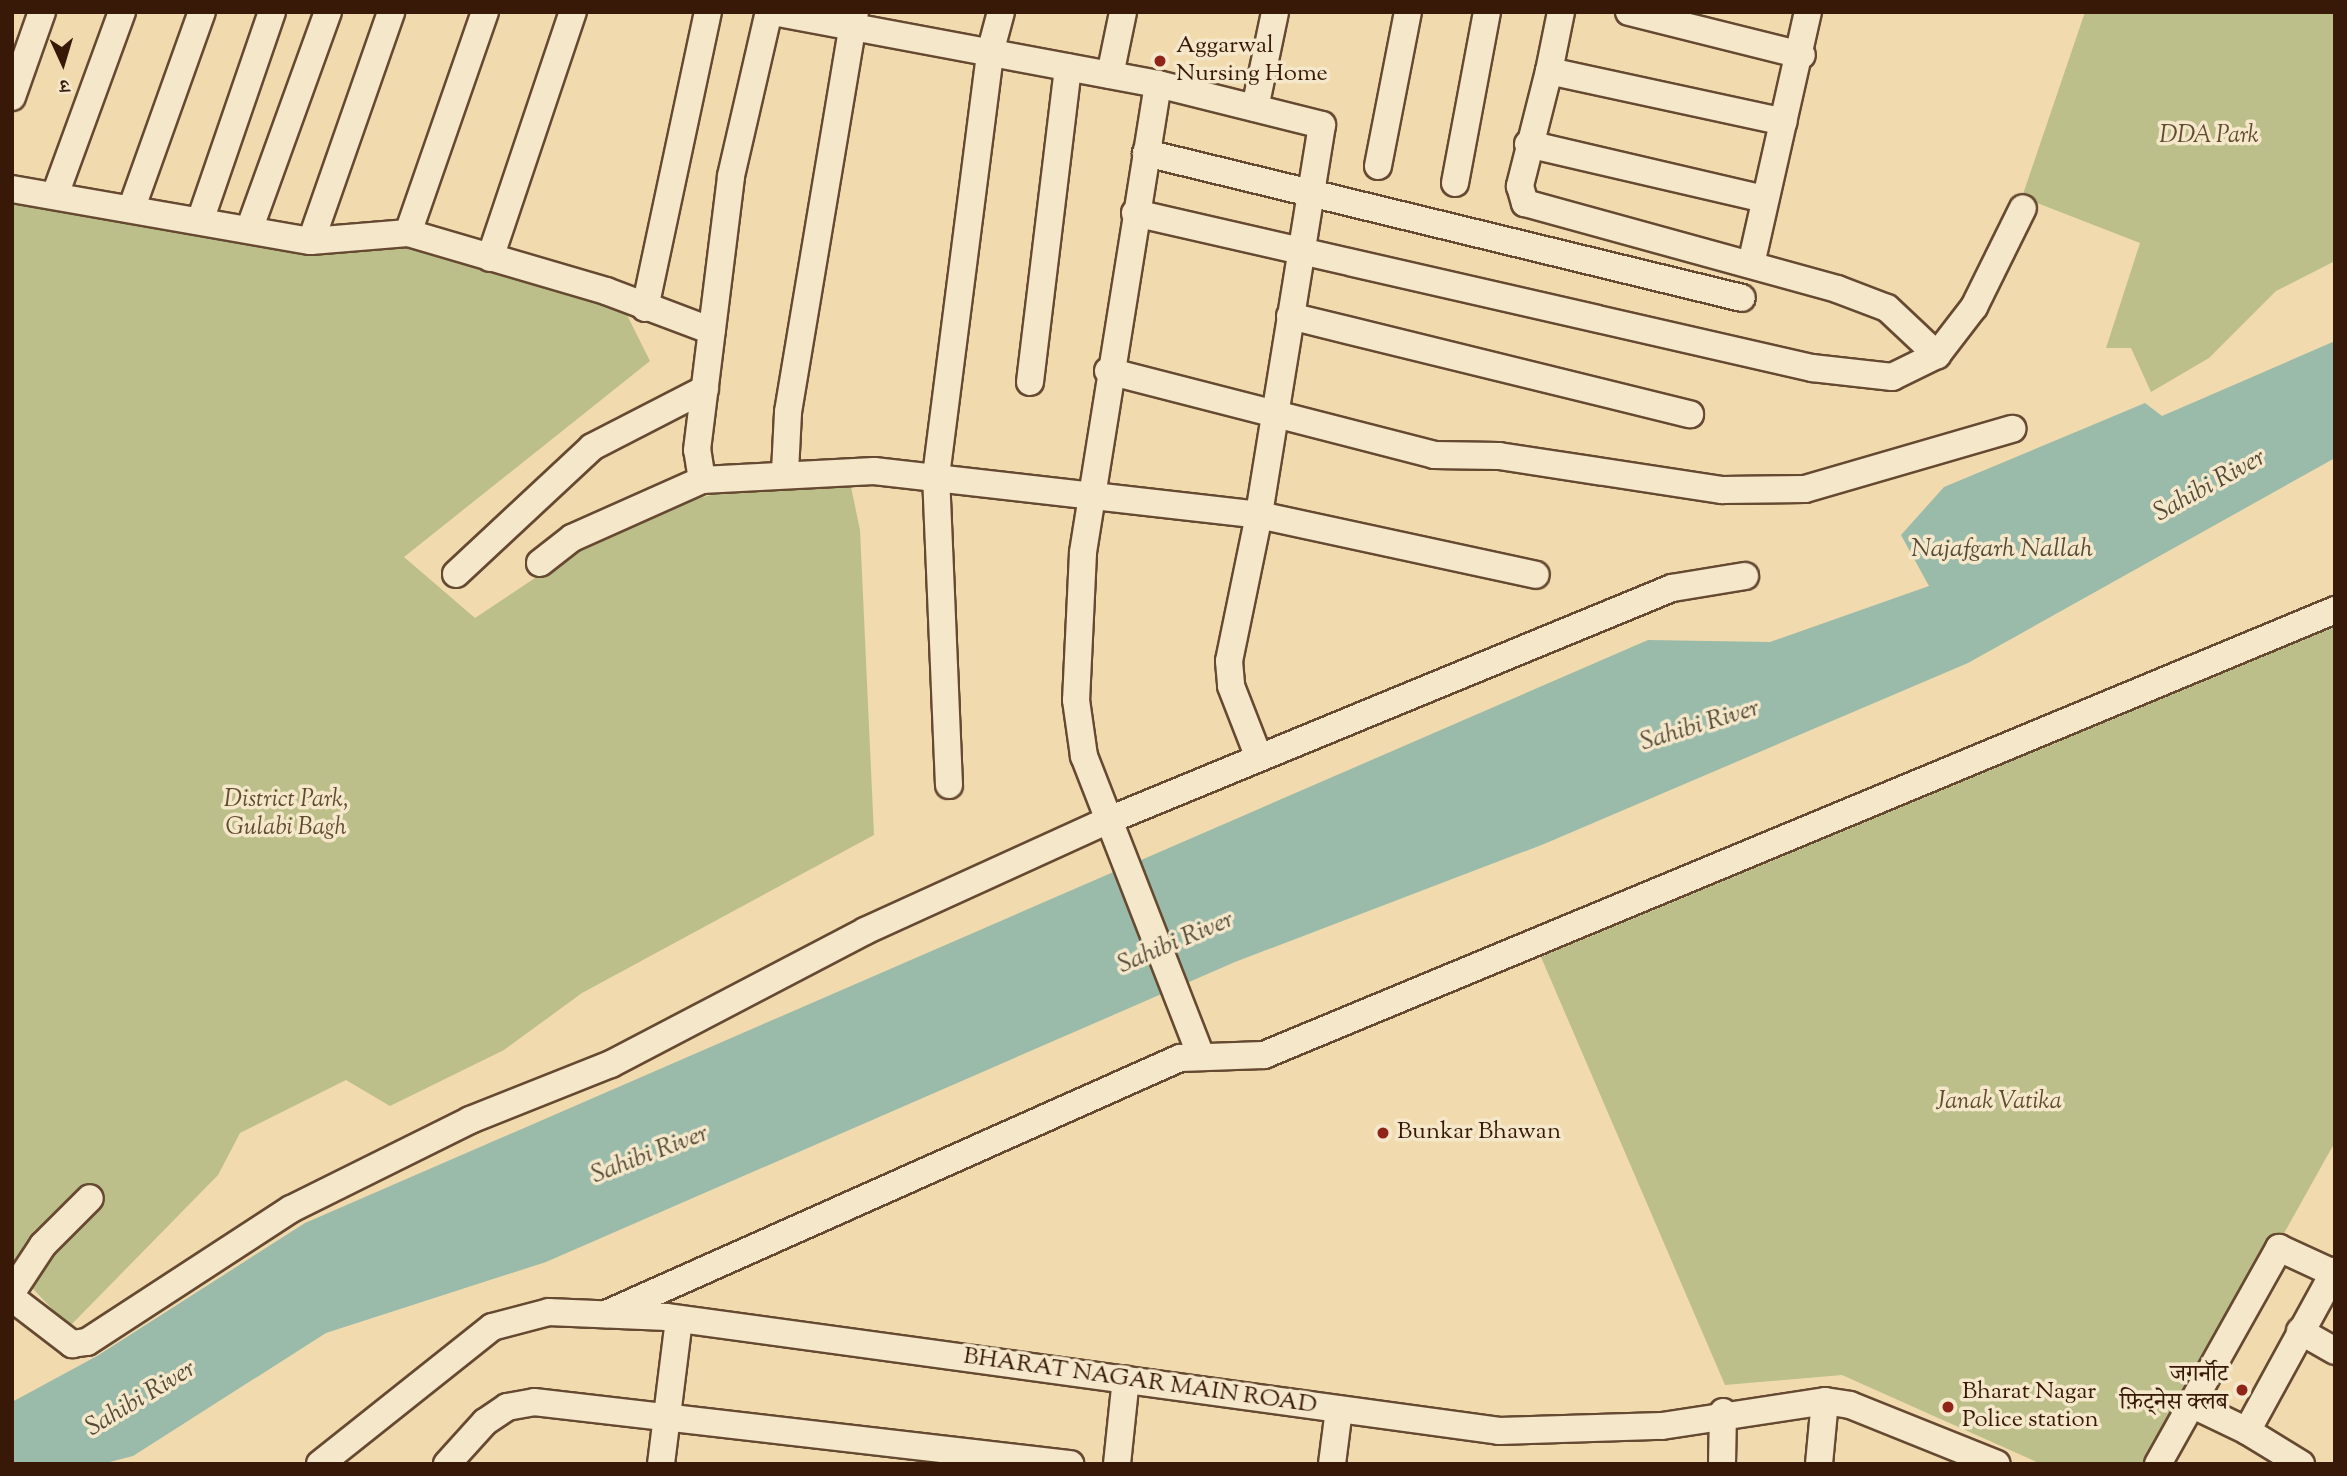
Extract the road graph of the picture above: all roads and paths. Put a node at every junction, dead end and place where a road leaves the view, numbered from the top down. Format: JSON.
{"nodes":[{"id":1,"x":42,"y":12,"type":"edge"},
{"id":2,"x":122,"y":12,"type":"edge"},
{"id":3,"x":202,"y":12,"type":"edge"},
{"id":4,"x":272,"y":12,"type":"edge"},
{"id":5,"x":328,"y":12,"type":"edge"},
{"id":6,"x":391,"y":12,"type":"edge"},
{"id":7,"x":485,"y":12,"type":"edge"},
{"id":8,"x":573,"y":12,"type":"edge"},
{"id":9,"x":708,"y":12,"type":"edge"},
{"id":10,"x":771,"y":12,"type":"edge"},
{"id":11,"x":1001,"y":12,"type":"edge"},
{"id":12,"x":1123,"y":12,"type":"edge"},
{"id":13,"x":1275,"y":12,"type":"edge"},
{"id":14,"x":1408,"y":12,"type":"edge"},
{"id":15,"x":1487,"y":12,"type":"edge"},
{"id":16,"x":1560,"y":12,"type":"edge"},
{"id":17,"x":1629,"y":12,"type":"edge"},
{"id":18,"x":1808,"y":12,"type":"edge"},
{"id":19,"x":854,"y":20,"type":"edge"},
{"id":20,"x":990,"y":53,"type":"junction"},
{"id":21,"x":1802,"y":55,"type":"junction"},
{"id":22,"x":1068,"y":67,"type":"junction"},
{"id":23,"x":1549,"y":71,"type":"junction"},
{"id":24,"x":1110,"y":75,"type":"junction"},
{"id":25,"x":1158,"y":83,"type":"junction"},
{"id":26,"x":12,"y":97,"type":"edge"},
{"id":27,"x":1255,"y":108,"type":"junction"},
{"id":28,"x":1784,"y":122,"type":"junction"},
{"id":29,"x":1528,"y":144,"type":"junction"},
{"id":30,"x":1146,"y":152,"type":"junction"},
{"id":31,"x":1378,"y":166,"type":"dead end"},
{"id":32,"x":1455,"y":183,"type":"dead end"},
{"id":33,"x":12,"y":189,"type":"edge"},
{"id":34,"x":1311,"y":192,"type":"junction"},
{"id":35,"x":55,"y":195,"type":"junction"},
{"id":36,"x":1764,"y":199,"type":"junction"},
{"id":37,"x":132,"y":207,"type":"junction"},
{"id":38,"x":2023,"y":208,"type":"dead end"},
{"id":39,"x":1135,"y":213,"type":"junction"},
{"id":40,"x":200,"y":221,"type":"junction"},
{"id":41,"x":249,"y":230,"type":"junction"},
{"id":42,"x":408,"y":233,"type":"junction"},
{"id":43,"x":311,"y":241,"type":"junction"},
{"id":44,"x":1301,"y":252,"type":"junction"},
{"id":45,"x":491,"y":258,"type":"junction"},
{"id":46,"x":1752,"y":260,"type":"junction"},
{"id":47,"x":1742,"y":298,"type":"dead end"},
{"id":48,"x":646,"y":309,"type":"junction"},
{"id":49,"x":1290,"y":316,"type":"junction"},
{"id":50,"x":712,"y":331,"type":"junction"},
{"id":51,"x":1937,"y":355,"type":"junction"},
{"id":52,"x":1108,"y":370,"type":"junction"},
{"id":53,"x":1030,"y":382,"type":"dead end"},
{"id":54,"x":705,"y":389,"type":"junction"},
{"id":55,"x":1274,"y":411,"type":"junction"},
{"id":56,"x":1690,"y":414,"type":"dead end"},
{"id":57,"x":2012,"y":429,"type":"dead end"},
{"id":58,"x":785,"y":472,"type":"junction"},
{"id":59,"x":936,"y":476,"type":"junction"},
{"id":60,"x":702,"y":480,"type":"junction"},
{"id":61,"x":1095,"y":492,"type":"junction"},
{"id":62,"x":1259,"y":515,"type":"junction"},
{"id":63,"x":540,"y":563,"type":"dead end"},
{"id":64,"x":456,"y":574,"type":"dead end"},
{"id":65,"x":1536,"y":575,"type":"dead end"},
{"id":66,"x":1745,"y":576,"type":"dead end"},
{"id":67,"x":2335,"y":610,"type":"edge"},
{"id":68,"x":1259,"y":758,"type":"junction"},
{"id":69,"x":949,"y":785,"type":"dead end"},
{"id":70,"x":1109,"y":820,"type":"junction"},
{"id":71,"x":1200,"y":1054,"type":"junction"},
{"id":72,"x":90,"y":1198,"type":"dead end"},
{"id":73,"x":2333,"y":1271,"type":"edge"},
{"id":74,"x":14,"y":1296,"type":"edge"},
{"id":75,"x":606,"y":1314,"type":"junction"},
{"id":76,"x":679,"y":1319,"type":"junction"},
{"id":77,"x":2300,"y":1331,"type":"junction"},
{"id":78,"x":2335,"y":1351,"type":"edge"},
{"id":79,"x":1126,"y":1380,"type":"junction"},
{"id":80,"x":1825,"y":1401,"type":"junction"},
{"id":81,"x":2191,"y":1404,"type":"junction"},
{"id":82,"x":1339,"y":1409,"type":"junction"},
{"id":83,"x":1723,"y":1412,"type":"junction"},
{"id":84,"x":664,"y":1420,"type":"junction"},
{"id":85,"x":2247,"y":1431,"type":"junction"},
{"id":86,"x":320,"y":1464,"type":"edge"},
{"id":87,"x":447,"y":1464,"type":"edge"},
{"id":88,"x":661,"y":1464,"type":"edge"},
{"id":89,"x":1070,"y":1464,"type":"edge"},
{"id":90,"x":1117,"y":1464,"type":"edge"},
{"id":91,"x":1332,"y":1464,"type":"edge"},
{"id":92,"x":1721,"y":1464,"type":"edge"},
{"id":93,"x":1819,"y":1464,"type":"edge"},
{"id":94,"x":1997,"y":1464,"type":"edge"},
{"id":95,"x":2158,"y":1464,"type":"edge"},
{"id":96,"x":2301,"y":1464,"type":"edge"}],
"edges":[{"from":1,"to":26,"type":"street"},
{"from":2,"to":35,"type":"street"},
{"from":3,"to":37,"type":"street"},
{"from":4,"to":40,"type":"street"},
{"from":5,"to":41,"type":"street"},
{"from":6,"to":43,"type":"street"},
{"from":7,"to":42,"type":"street"},
{"from":8,"to":45,"type":"street"},
{"from":9,"to":48,"type":"street"},
{"from":10,"to":19,"type":"street"},
{"from":10,"to":50,"type":"street"},
{"from":11,"to":20,"type":"street"},
{"from":12,"to":24,"type":"street"},
{"from":13,"to":27,"type":"street"},
{"from":14,"to":31,"type":"street"},
{"from":15,"to":32,"type":"street"},
{"from":16,"to":23,"type":"street"},
{"from":17,"to":21,"type":"street"},
{"from":18,"to":21,"type":"street"},
{"from":19,"to":20,"type":"street"},
{"from":19,"to":58,"type":"street"},
{"from":20,"to":22,"type":"street"},
{"from":20,"to":59,"type":"street"},
{"from":21,"to":28,"type":"street"},
{"from":22,"to":24,"type":"street"},
{"from":22,"to":53,"type":"street"},
{"from":23,"to":28,"type":"street"},
{"from":23,"to":29,"type":"street"},
{"from":24,"to":25,"type":"street"},
{"from":25,"to":27,"type":"street"},
{"from":25,"to":30,"type":"street"},
{"from":27,"to":34,"type":"street"},
{"from":28,"to":36,"type":"street"},
{"from":29,"to":36,"type":"street"},
{"from":29,"to":46,"type":"street"},
{"from":30,"to":34,"type":"street"},
{"from":30,"to":39,"type":"street"},
{"from":33,"to":35,"type":"street"},
{"from":34,"to":44,"type":"street"},
{"from":34,"to":47,"type":"street"},
{"from":35,"to":37,"type":"street"},
{"from":36,"to":46,"type":"street"},
{"from":37,"to":40,"type":"street"},
{"from":38,"to":51,"type":"street"},
{"from":39,"to":44,"type":"street"},
{"from":39,"to":52,"type":"street"},
{"from":40,"to":41,"type":"street"},
{"from":41,"to":43,"type":"street"},
{"from":42,"to":43,"type":"street"},
{"from":42,"to":45,"type":"street"},
{"from":44,"to":49,"type":"street"},
{"from":44,"to":51,"type":"street"},
{"from":45,"to":48,"type":"street"},
{"from":46,"to":51,"type":"street"},
{"from":48,"to":50,"type":"street"},
{"from":49,"to":55,"type":"street"},
{"from":49,"to":56,"type":"street"},
{"from":50,"to":54,"type":"street"},
{"from":52,"to":55,"type":"street"},
{"from":52,"to":61,"type":"street"},
{"from":54,"to":60,"type":"street"},
{"from":54,"to":64,"type":"street"},
{"from":55,"to":57,"type":"street"},
{"from":55,"to":62,"type":"street"},
{"from":58,"to":59,"type":"street"},
{"from":58,"to":60,"type":"street"},
{"from":59,"to":61,"type":"street"},
{"from":59,"to":69,"type":"street"},
{"from":60,"to":63,"type":"street"},
{"from":61,"to":62,"type":"street"},
{"from":61,"to":70,"type":"street"},
{"from":62,"to":65,"type":"street"},
{"from":62,"to":68,"type":"street"},
{"from":66,"to":68,"type":"street"},
{"from":67,"to":71,"type":"street"},
{"from":68,"to":70,"type":"street"},
{"from":70,"to":71,"type":"street"},
{"from":70,"to":74,"type":"street"},
{"from":71,"to":75,"type":"street"},
{"from":72,"to":74,"type":"street"},
{"from":73,"to":77,"type":"street"},
{"from":73,"to":81,"type":"street"},
{"from":75,"to":76,"type":"street","name":"BHARAT NAGAR MAIN ROAD"},
{"from":75,"to":86,"type":"street","name":"BHARAT NAGAR MAIN ROAD"},
{"from":76,"to":79,"type":"street","name":"BHARAT NAGAR MAIN ROAD"},
{"from":76,"to":84,"type":"street"},
{"from":77,"to":78,"type":"street"},
{"from":77,"to":85,"type":"street"},
{"from":79,"to":82,"type":"street","name":"BHARAT NAGAR MAIN ROAD"},
{"from":79,"to":90,"type":"street"},
{"from":80,"to":83,"type":"street","name":"BHARAT NAGAR MAIN ROAD"},
{"from":80,"to":93,"type":"street"},
{"from":80,"to":94,"type":"street","name":"BHARAT NAGAR MAIN ROAD"},
{"from":81,"to":85,"type":"street"},
{"from":81,"to":95,"type":"street"},
{"from":82,"to":83,"type":"street","name":"BHARAT NAGAR MAIN ROAD"},
{"from":82,"to":91,"type":"street"},
{"from":83,"to":92,"type":"street"},
{"from":84,"to":87,"type":"street"},
{"from":84,"to":88,"type":"street"},
{"from":84,"to":89,"type":"street"},
{"from":85,"to":96,"type":"street"}]}
